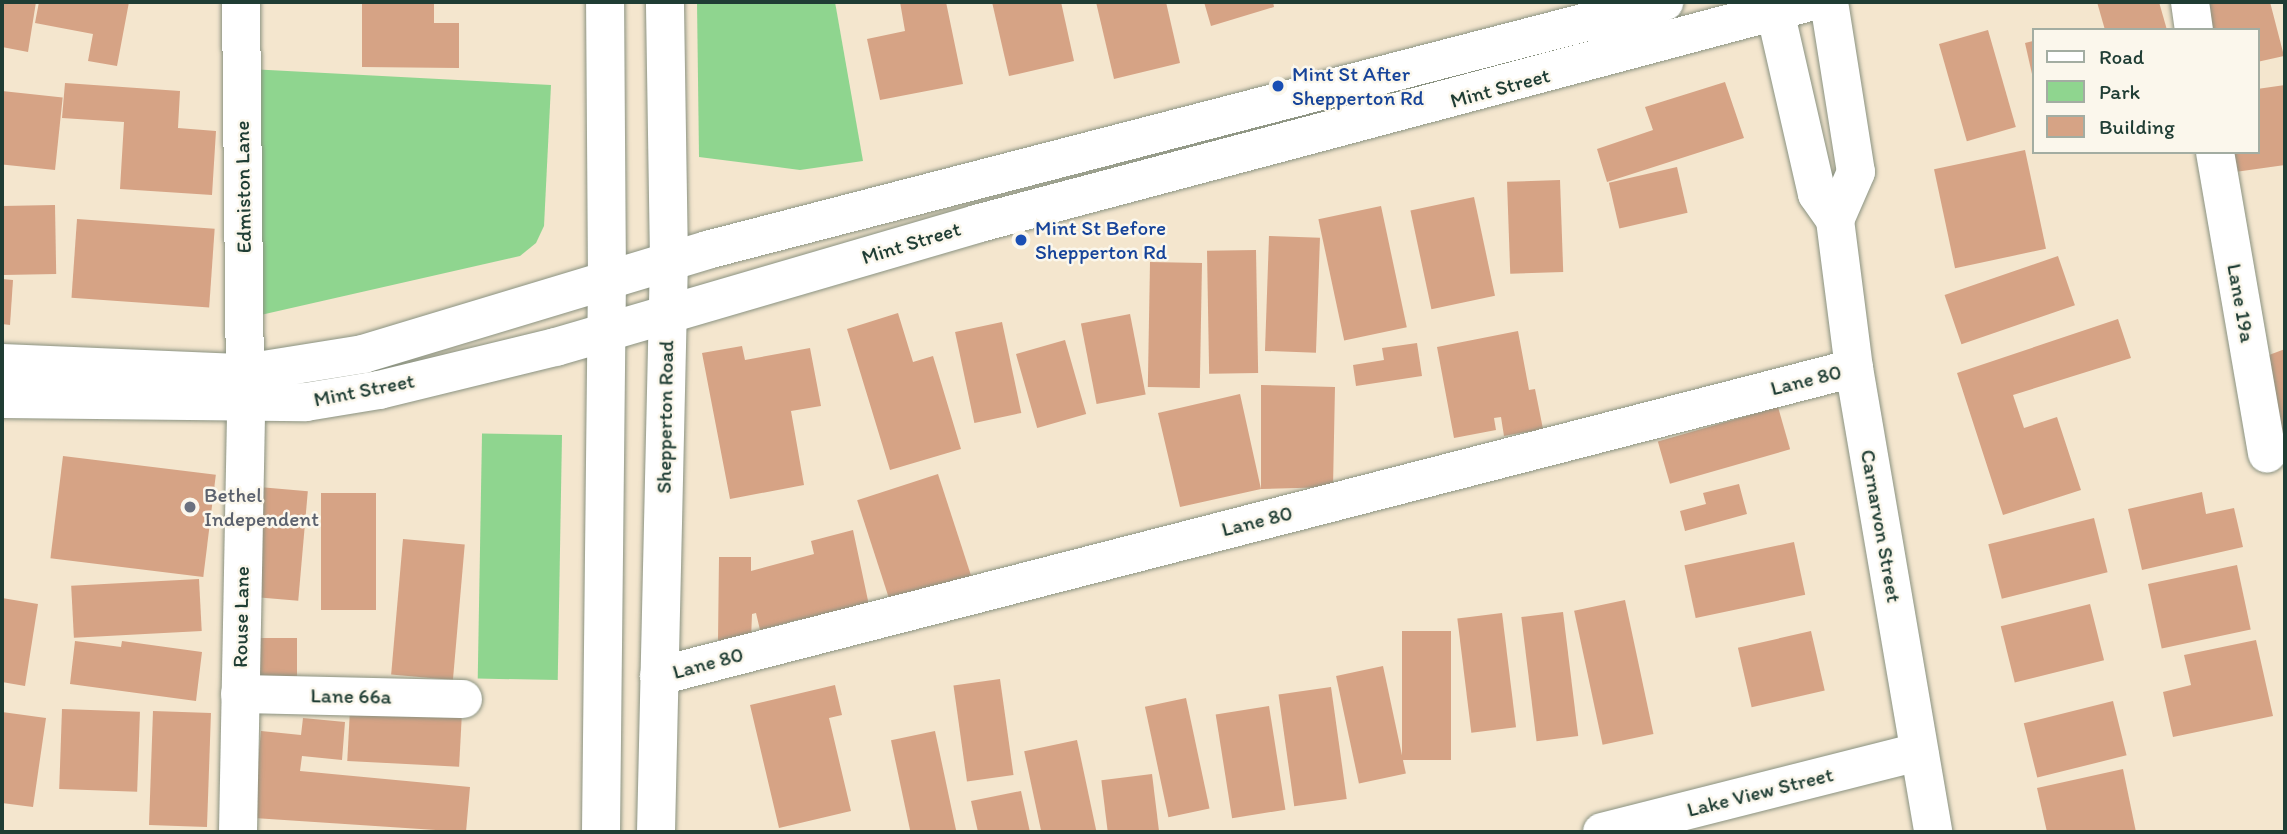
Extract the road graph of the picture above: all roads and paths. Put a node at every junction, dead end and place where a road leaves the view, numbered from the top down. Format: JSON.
{"nodes":[{"id":1,"x":241,"y":2,"type":"edge"},
{"id":2,"x":605,"y":2,"type":"edge"},
{"id":3,"x":665,"y":2,"type":"edge"},
{"id":4,"x":1664,"y":2,"type":"edge"},
{"id":5,"x":1829,"y":2,"type":"edge"},
{"id":6,"x":2190,"y":2,"type":"edge"},
{"id":7,"x":1786,"y":4,"type":"edge"},
{"id":8,"x":2194,"y":28,"type":"edge"},
{"id":9,"x":2215,"y":154,"type":"edge"},
{"id":10,"x":1835,"y":220,"type":"junction"},
{"id":11,"x":669,"y":261,"type":"junction"},
{"id":12,"x":607,"y":280,"type":"junction"},
{"id":13,"x":667,"y":312,"type":"junction"},
{"id":14,"x":605,"y":329,"type":"junction"},
{"id":15,"x":2,"y":363,"type":"edge"},
{"id":16,"x":1854,"y":368,"type":"junction"},
{"id":17,"x":246,"y":388,"type":"junction"},
{"id":18,"x":2,"y":399,"type":"edge"},
{"id":19,"x":2267,"y":454,"type":"dead end"},
{"id":20,"x":659,"y":676,"type":"junction"},
{"id":21,"x":240,"y":694,"type":"junction"},
{"id":22,"x":463,"y":699,"type":"dead end"},
{"id":23,"x":1919,"y":752,"type":"junction"},
{"id":24,"x":238,"y":832,"type":"edge"},
{"id":25,"x":601,"y":832,"type":"edge"},
{"id":26,"x":656,"y":832,"type":"edge"},
{"id":27,"x":1602,"y":832,"type":"edge"},
{"id":28,"x":1933,"y":832,"type":"edge"}],
"edges":[{"from":1,"to":17,"type":"main road","name":"Edmiston Lane"},
{"from":2,"to":12,"type":"main road"},
{"from":3,"to":11,"type":"main road","name":"Shepperton Road"},
{"from":4,"to":11,"type":"main road","name":"Mint Street"},
{"from":5,"to":10,"type":"main road"},
{"from":6,"to":8,"type":"main road"},
{"from":7,"to":10,"type":"main road","name":"Carnarvon Street"},
{"from":7,"to":13,"type":"main road","name":"Mint Street"},
{"from":9,"to":19,"type":"main road","name":"Lane 19a"},
{"from":10,"to":16,"type":"main road","name":"Carnarvon Street"},
{"from":11,"to":12,"type":"main road","name":"Mint Street"},
{"from":11,"to":13,"type":"main road","name":"Shepperton Road"},
{"from":12,"to":14,"type":"main road"},
{"from":12,"to":17,"type":"main road","name":"Mint Street"},
{"from":13,"to":14,"type":"main road","name":"Mint Street"},
{"from":13,"to":20,"type":"main road","name":"Shepperton Road"},
{"from":14,"to":17,"type":"main road","name":"Mint Street"},
{"from":14,"to":25,"type":"main road"},
{"from":15,"to":17,"type":"main road","name":"Mint Street"},
{"from":16,"to":20,"type":"main road","name":"Lane 80"},
{"from":16,"to":23,"type":"main road","name":"Carnarvon Street"},
{"from":17,"to":18,"type":"main road","name":"Mint Street"},
{"from":17,"to":21,"type":"main road","name":"Rouse Lane"},
{"from":20,"to":26,"type":"main road","name":"Shepperton Road"},
{"from":21,"to":22,"type":"main road","name":"Lane 66a"},
{"from":21,"to":24,"type":"main road","name":"Rouse Lane"},
{"from":23,"to":27,"type":"main road","name":"Lake View Street"},
{"from":23,"to":28,"type":"main road","name":"Carnarvon Street"}]}
